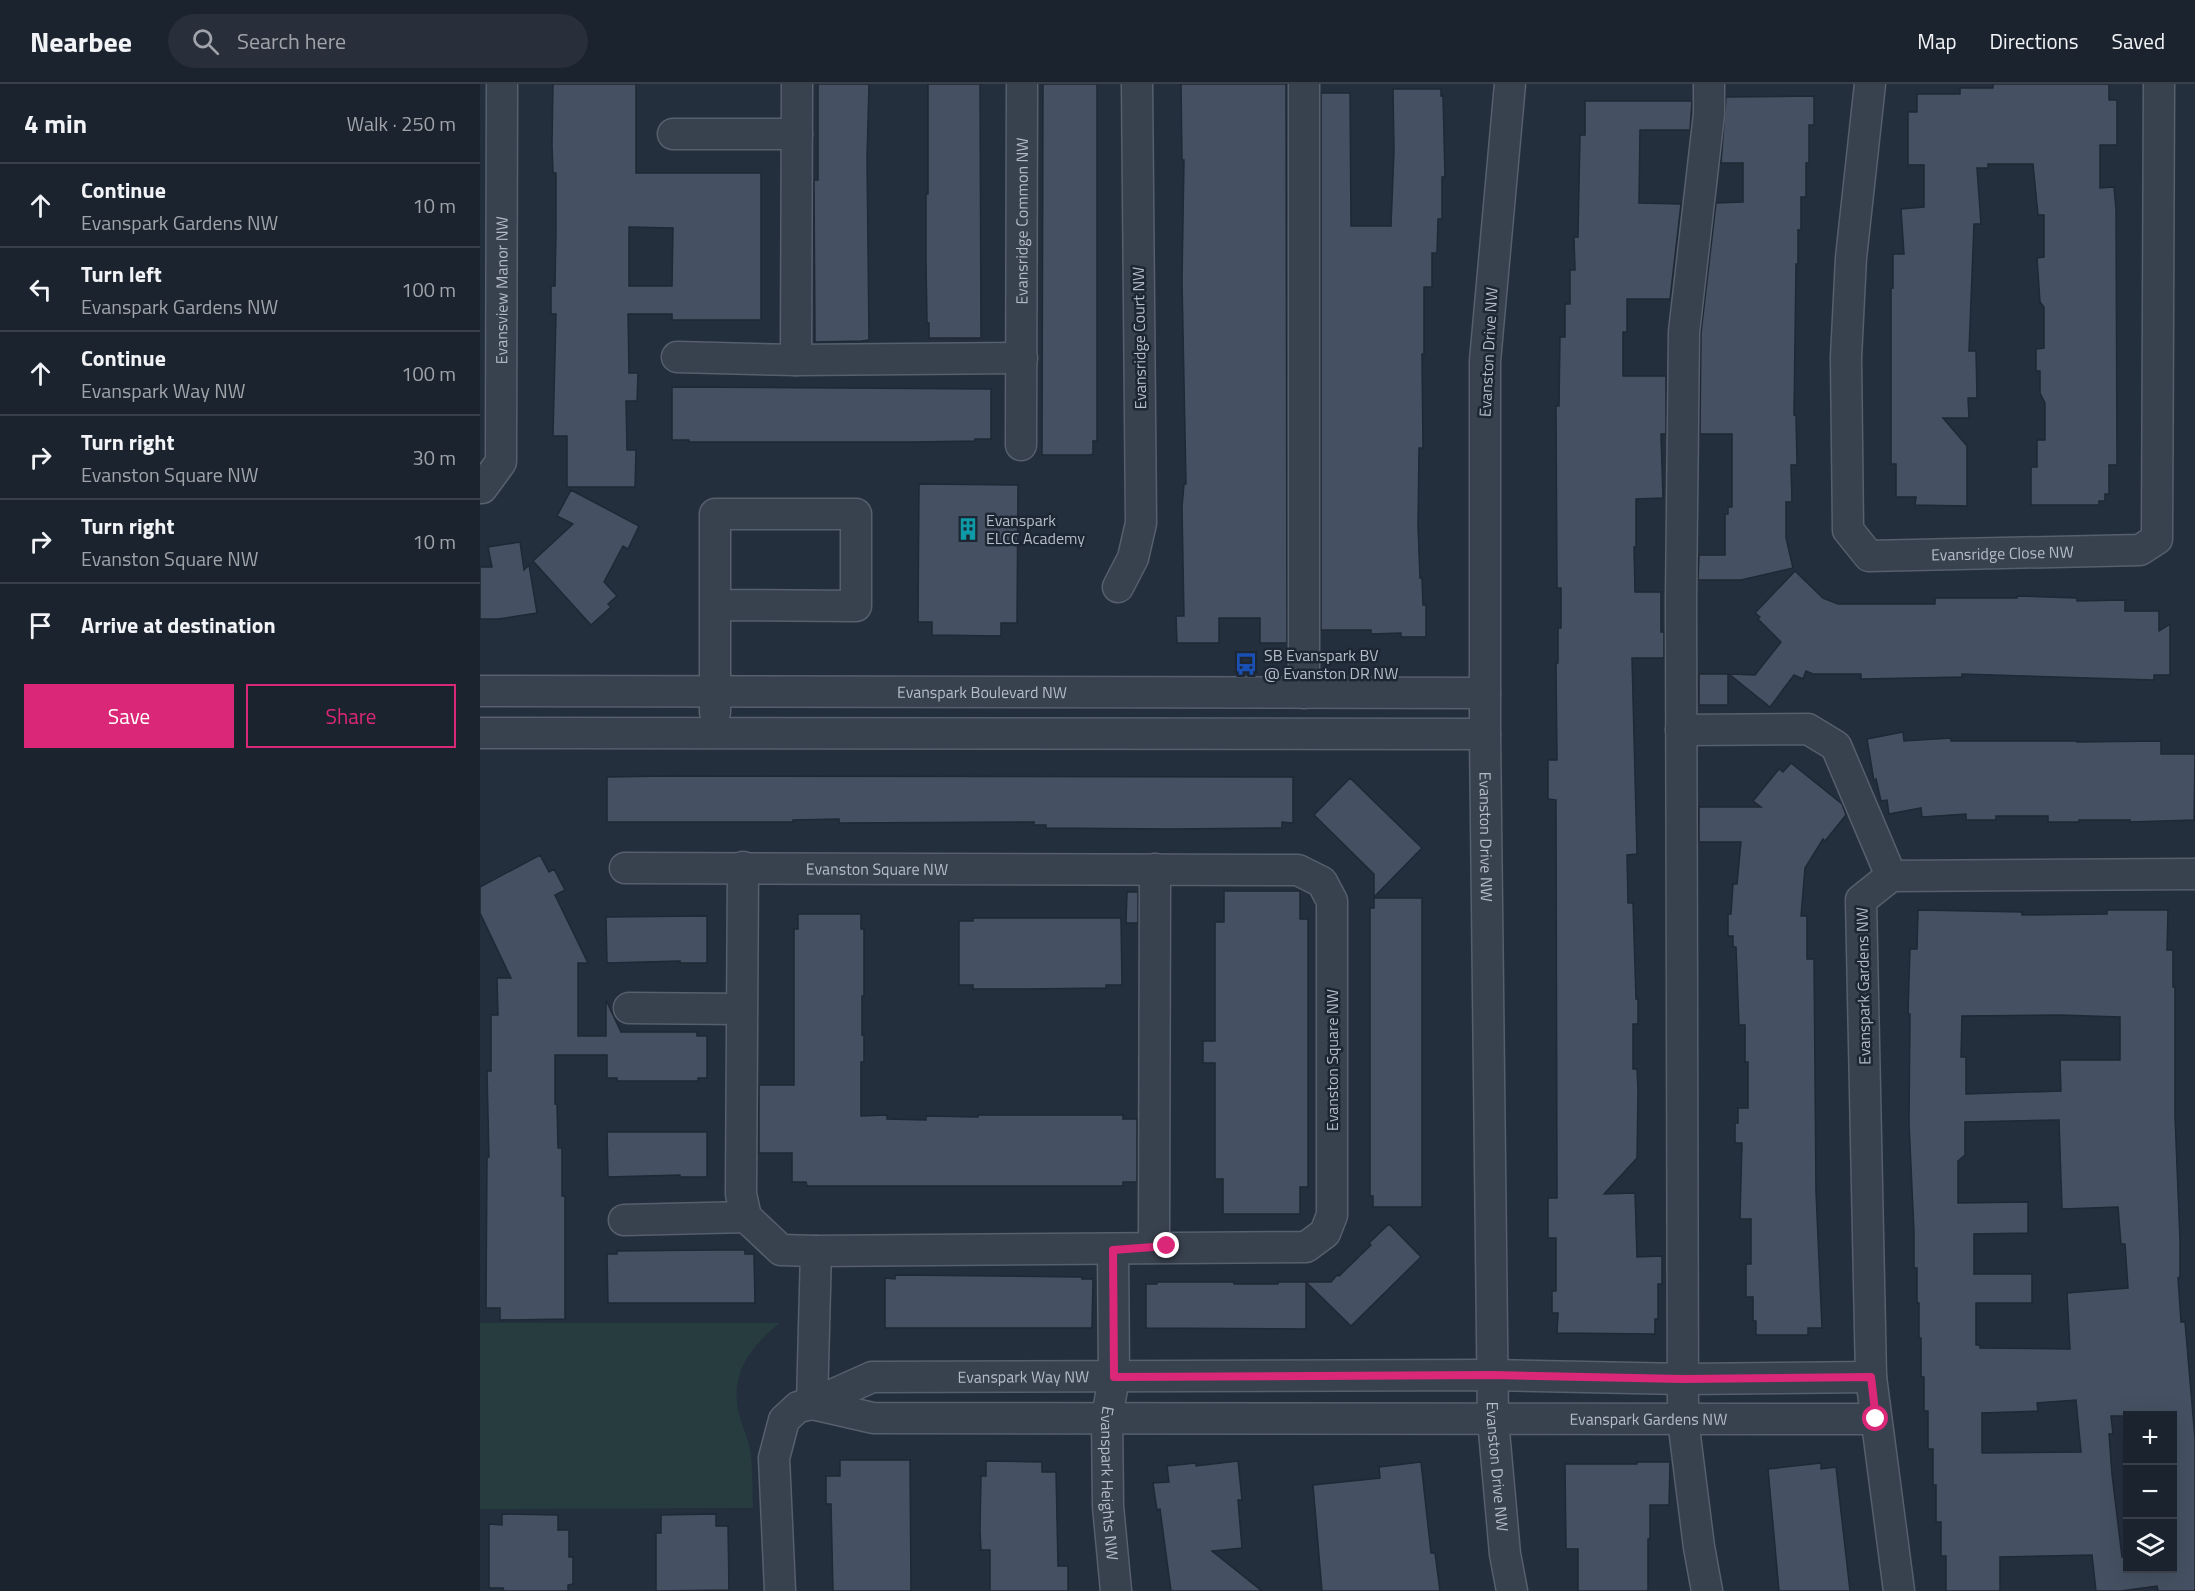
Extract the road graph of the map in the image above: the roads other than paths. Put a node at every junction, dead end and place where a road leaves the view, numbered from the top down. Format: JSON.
{"nodes":[{"id":1,"x":502,"y":84,"type":"edge"},
{"id":2,"x":797,"y":84,"type":"edge"},
{"id":3,"x":1022,"y":84,"type":"edge"},
{"id":4,"x":1137,"y":84,"type":"edge"},
{"id":5,"x":1304,"y":84,"type":"edge"},
{"id":6,"x":1510,"y":84,"type":"edge"},
{"id":7,"x":1709,"y":84,"type":"edge"},
{"id":8,"x":1870,"y":84,"type":"edge"},
{"id":9,"x":2159,"y":84,"type":"edge"},
{"id":10,"x":673,"y":134,"type":"dead end"},
{"id":11,"x":797,"y":134,"type":"junction"},
{"id":12,"x":677,"y":357,"type":"dead end"},
{"id":13,"x":1022,"y":358,"type":"junction"},
{"id":14,"x":796,"y":360,"type":"junction"},
{"id":15,"x":1021,"y":445,"type":"dead end"},
{"id":16,"x":480,"y":488,"type":"edge"},
{"id":17,"x":1118,"y":587,"type":"dead end"},
{"id":18,"x":716,"y":605,"type":"junction"},
{"id":19,"x":480,"y":692,"type":"edge"},
{"id":20,"x":715,"y":692,"type":"junction"},
{"id":21,"x":1304,"y":693,"type":"junction"},
{"id":22,"x":1485,"y":693,"type":"junction"},
{"id":23,"x":1682,"y":730,"type":"junction"},
{"id":24,"x":480,"y":733,"type":"edge"},
{"id":25,"x":715,"y":733,"type":"junction"},
{"id":26,"x":1485,"y":734,"type":"junction"},
{"id":27,"x":743,"y":867,"type":"junction"},
{"id":28,"x":625,"y":868,"type":"dead end"},
{"id":29,"x":1155,"y":869,"type":"junction"},
{"id":30,"x":2195,"y":874,"type":"edge"},
{"id":31,"x":1891,"y":876,"type":"junction"},
{"id":32,"x":629,"y":1008,"type":"dead end"},
{"id":33,"x":741,"y":1009,"type":"junction"},
{"id":34,"x":746,"y":1217,"type":"junction"},
{"id":35,"x":624,"y":1220,"type":"dead end"},
{"id":36,"x":1154,"y":1247,"type":"junction"},
{"id":37,"x":1113,"y":1250,"type":"junction"},
{"id":38,"x":816,"y":1251,"type":"junction"},
{"id":39,"x":1492,"y":1375,"type":"junction"},
{"id":40,"x":1114,"y":1377,"type":"junction"},
{"id":41,"x":1871,"y":1377,"type":"junction"},
{"id":42,"x":1683,"y":1379,"type":"junction"},
{"id":43,"x":812,"y":1404,"type":"junction"},
{"id":44,"x":1107,"y":1418,"type":"junction"},
{"id":45,"x":1492,"y":1419,"type":"junction"},
{"id":46,"x":1876,"y":1419,"type":"junction"},
{"id":47,"x":1683,"y":1420,"type":"junction"},
{"id":48,"x":780,"y":1591,"type":"edge"},
{"id":49,"x":1116,"y":1591,"type":"edge"},
{"id":50,"x":1512,"y":1591,"type":"edge"},
{"id":51,"x":1707,"y":1591,"type":"edge"},
{"id":52,"x":1899,"y":1591,"type":"edge"}],
"edges":[{"from":1,"to":16,"type":"street","name":"Evansview Manor NW"},
{"from":2,"to":11,"type":"street"},
{"from":3,"to":13,"type":"street","name":"Evansridge Common NW"},
{"from":4,"to":17,"type":"street","name":"Evansridge Court NW"},
{"from":5,"to":21,"type":"street"},
{"from":6,"to":22,"type":"street","name":"Evanston Drive NW"},
{"from":7,"to":23,"type":"street"},
{"from":8,"to":9,"type":"street","name":"Evansridge Close NW"},
{"from":10,"to":11,"type":"street"},
{"from":11,"to":14,"type":"street"},
{"from":12,"to":14,"type":"street"},
{"from":13,"to":14,"type":"street"},
{"from":13,"to":15,"type":"street","name":"Evansridge Common NW"},
{"from":18,"to":18,"type":"street"},
{"from":18,"to":20,"type":"street"},
{"from":19,"to":20,"type":"street","name":"Evanspark Boulevard NW"},
{"from":20,"to":21,"type":"street","name":"Evanspark Boulevard NW"},
{"from":20,"to":25,"type":"street"},
{"from":21,"to":22,"type":"street","name":"Evanspark Boulevard NW"},
{"from":22,"to":26,"type":"street","name":"Evanston Drive NW"},
{"from":23,"to":31,"type":"street"},
{"from":23,"to":42,"type":"street"},
{"from":24,"to":25,"type":"street"},
{"from":25,"to":26,"type":"street"},
{"from":26,"to":39,"type":"street","name":"Evanston Drive NW"},
{"from":27,"to":28,"type":"street","name":"Evanston Square NW"},
{"from":27,"to":29,"type":"street","name":"Evanston Square NW"},
{"from":27,"to":33,"type":"street"},
{"from":29,"to":36,"type":"street"},
{"from":29,"to":36,"type":"street","name":"Evanston Square NW"},
{"from":30,"to":31,"type":"street"},
{"from":31,"to":41,"type":"street","name":"Evanspark Gardens NW"},
{"from":32,"to":33,"type":"street"},
{"from":33,"to":34,"type":"street"},
{"from":34,"to":35,"type":"street"},
{"from":34,"to":38,"type":"street","name":"Evanston Square NW"},
{"from":36,"to":37,"type":"street","name":"Evanston Square NW"},
{"from":37,"to":38,"type":"street","name":"Evanston Square NW"},
{"from":37,"to":40,"type":"street"},
{"from":38,"to":43,"type":"street"},
{"from":39,"to":40,"type":"street","name":"Evanspark Way NW"},
{"from":39,"to":42,"type":"street"},
{"from":39,"to":45,"type":"street","name":"Evanston Drive NW"},
{"from":40,"to":43,"type":"street","name":"Evanspark Way NW"},
{"from":40,"to":44,"type":"street","name":"Evanspark Heights NW"},
{"from":41,"to":42,"type":"street"},
{"from":41,"to":46,"type":"street","name":"Evanspark Gardens NW"},
{"from":42,"to":47,"type":"street"},
{"from":43,"to":44,"type":"street"},
{"from":43,"to":48,"type":"street","name":"Evanspark Way NW"},
{"from":44,"to":45,"type":"street"},
{"from":44,"to":49,"type":"street","name":"Evanspark Heights NW"},
{"from":45,"to":47,"type":"street","name":"Evanspark Gardens NW"},
{"from":45,"to":50,"type":"street","name":"Evanston Drive NW"},
{"from":46,"to":47,"type":"street","name":"Evanspark Gardens NW"},
{"from":46,"to":52,"type":"street","name":"Evanspark Gardens NW"},
{"from":47,"to":51,"type":"street"}]}
